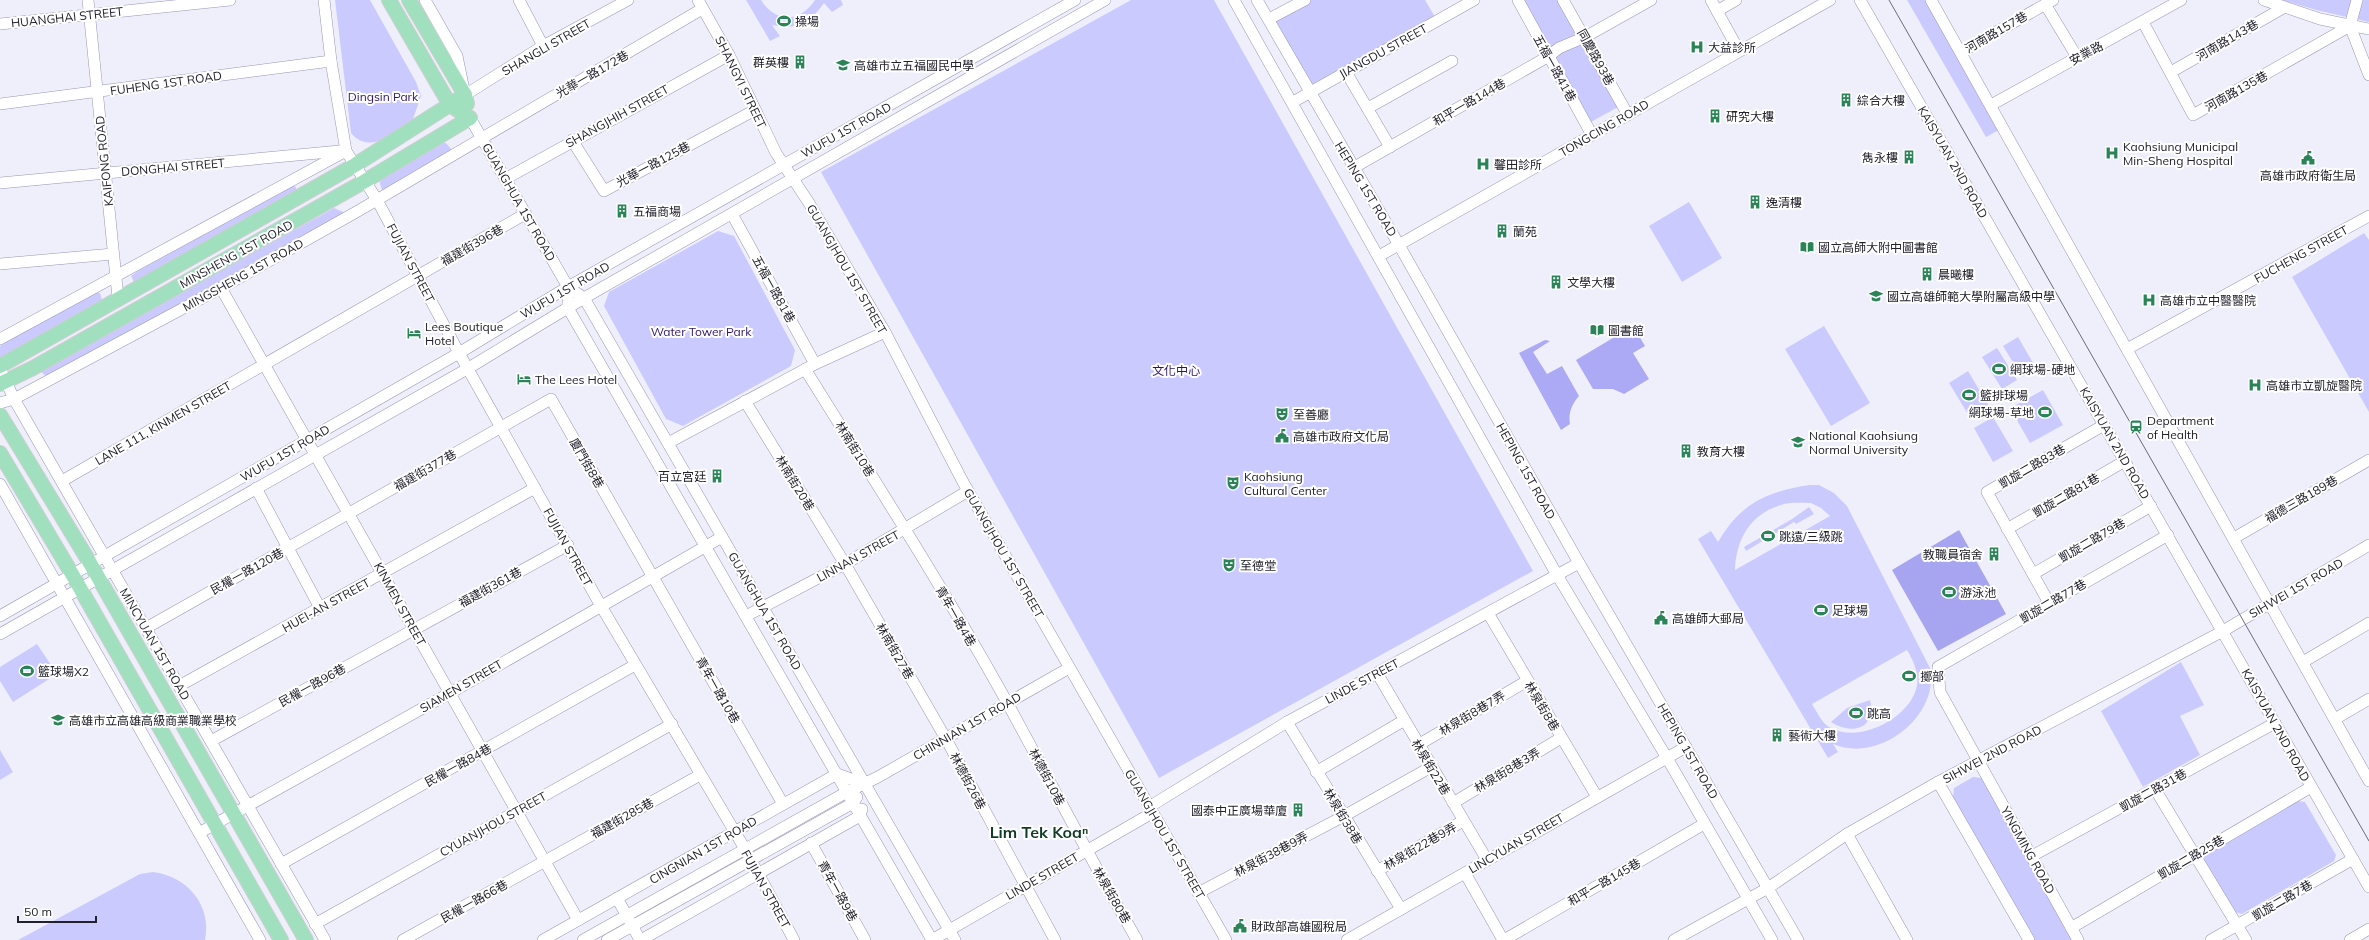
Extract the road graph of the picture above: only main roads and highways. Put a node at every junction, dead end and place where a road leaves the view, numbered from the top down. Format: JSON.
{"nodes":[{"id":1,"x":389,"y":0,"type":"edge"},
{"id":2,"x":409,"y":0,"type":"edge"},
{"id":3,"x":465,"y":95,"type":"junction"},
{"id":4,"x":450,"y":105,"type":"junction"},
{"id":5,"x":470,"y":118,"type":"junction"},
{"id":6,"x":0,"y":367,"type":"edge"},
{"id":7,"x":3,"y":383,"type":"edge"},
{"id":8,"x":0,"y":415,"type":"edge"},
{"id":9,"x":0,"y":453,"type":"edge"},
{"id":10,"x":281,"y":940,"type":"edge"},
{"id":11,"x":306,"y":940,"type":"edge"}],
"edges":[{"from":1,"to":4,"type":"main road"},
{"from":2,"to":3,"type":"main road"},
{"from":3,"to":4,"type":"main road","name":"MINSHENG 1ST ROAD"},
{"from":3,"to":5,"type":"main road"},
{"from":4,"to":5,"type":"main road"},
{"from":4,"to":6,"type":"main road","name":"MINSHENG 1ST ROAD"},
{"from":5,"to":7,"type":"main road","name":"MINSHENG 1ST ROAD"},
{"from":8,"to":11,"type":"main road","name":"MINCYUAN 1ST ROAD"},
{"from":9,"to":10,"type":"main road"}]}
